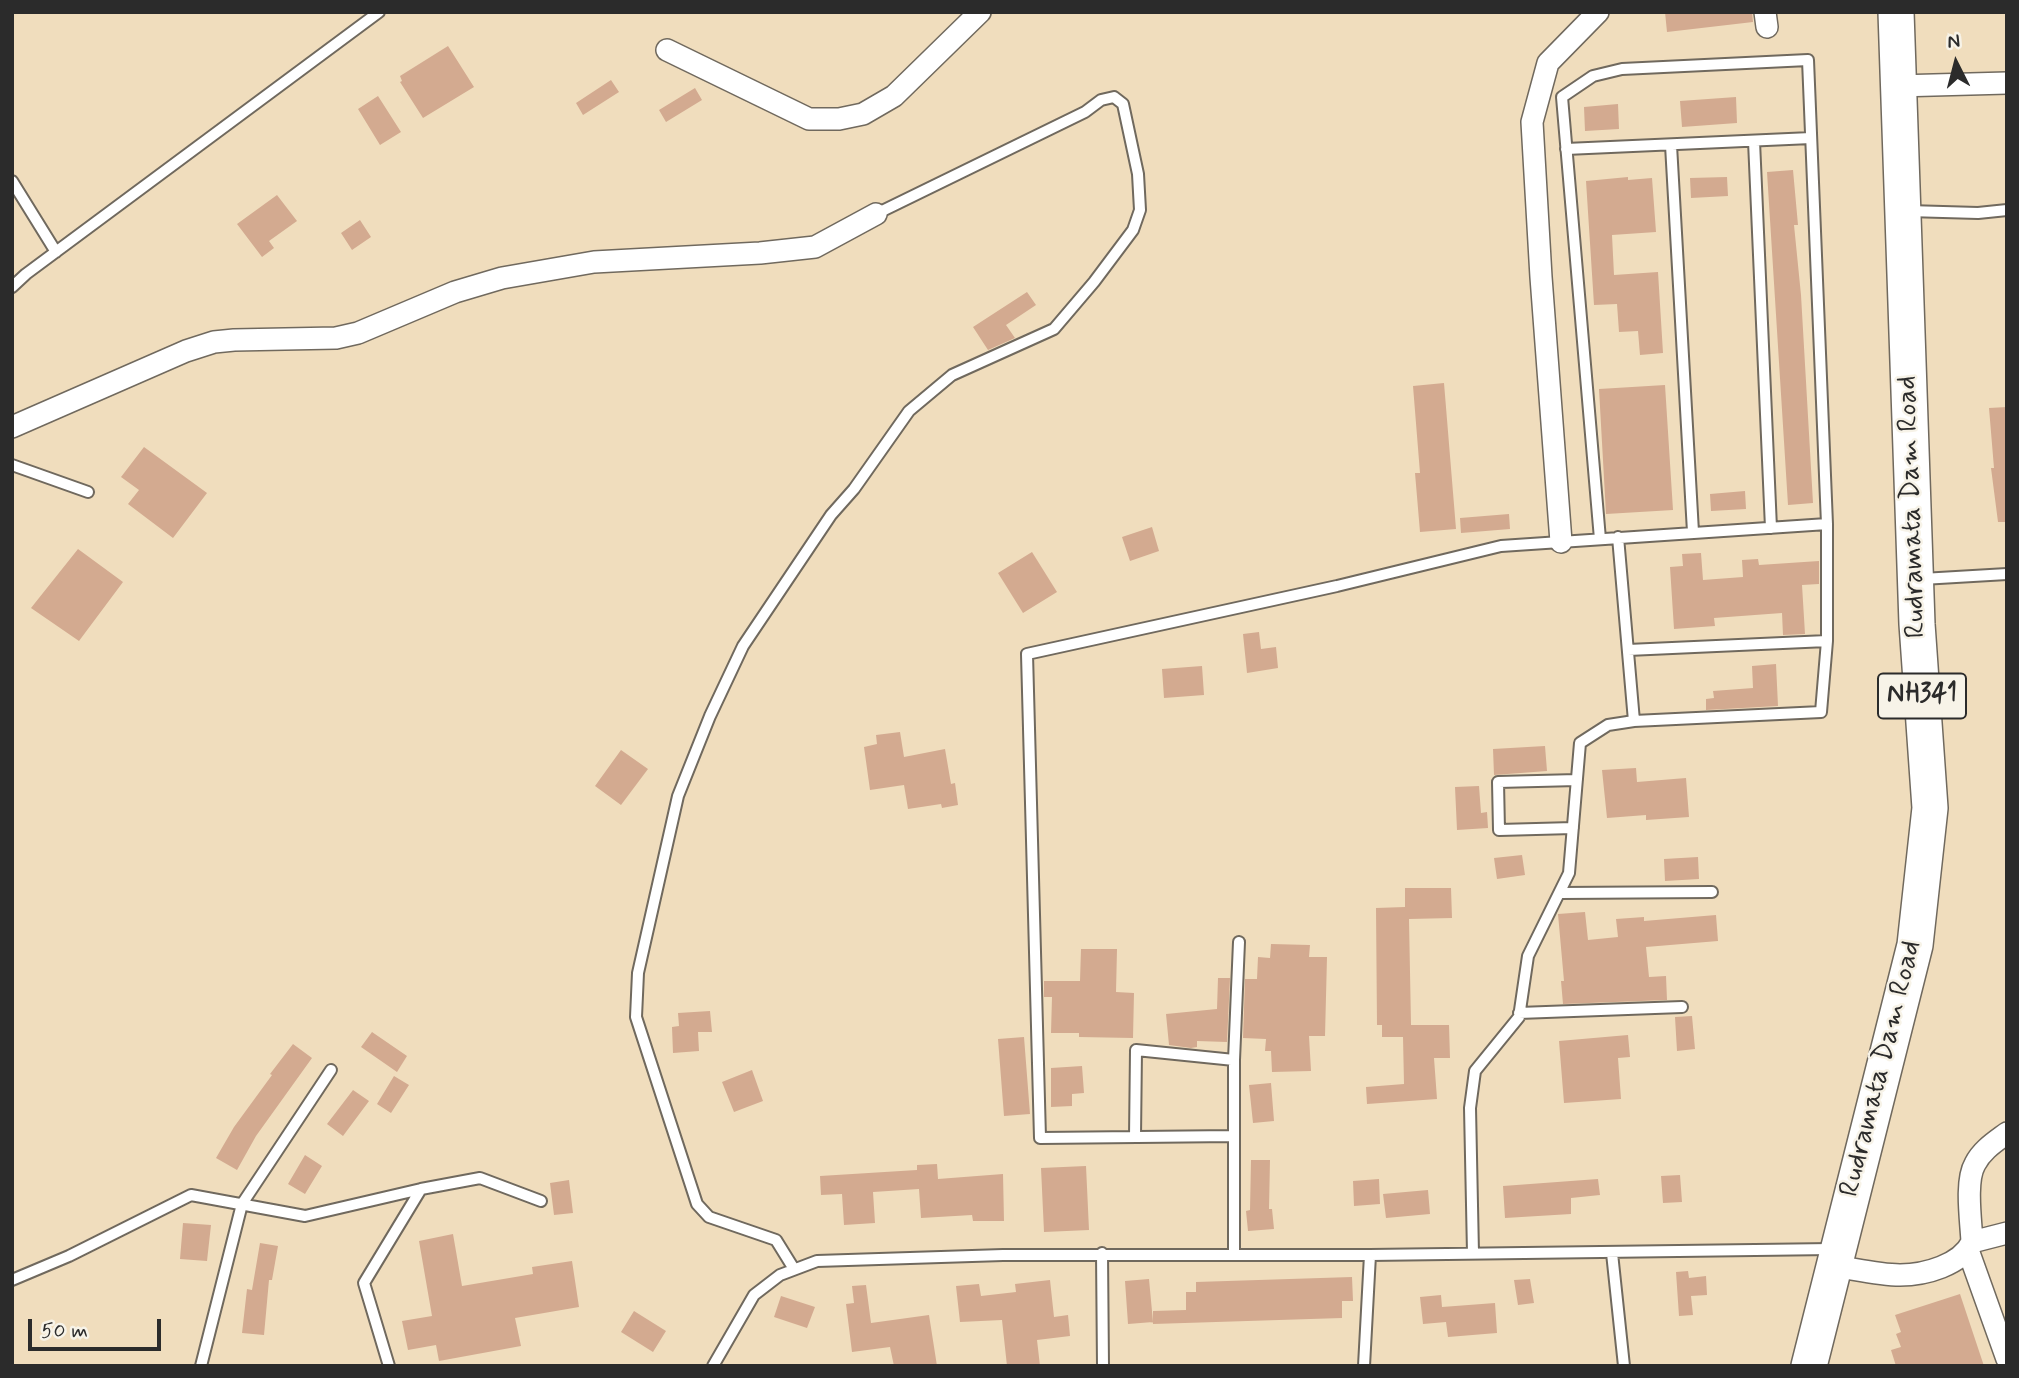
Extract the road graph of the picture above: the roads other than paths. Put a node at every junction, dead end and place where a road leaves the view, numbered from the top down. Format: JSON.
{"nodes":[{"id":1,"x":379,"y":12,"type":"edge"},
{"id":2,"x":980,"y":12,"type":"edge"},
{"id":3,"x":1598,"y":12,"type":"edge"},
{"id":4,"x":1896,"y":12,"type":"edge"},
{"id":5,"x":667,"y":50,"type":"dead end"},
{"id":6,"x":2007,"y":83,"type":"edge"},
{"id":7,"x":1897,"y":86,"type":"junction"},
{"id":8,"x":1811,"y":138,"type":"junction"},
{"id":9,"x":1754,"y":141,"type":"junction"},
{"id":10,"x":1671,"y":145,"type":"junction"},
{"id":11,"x":1566,"y":149,"type":"junction"},
{"id":12,"x":12,"y":181,"type":"edge"},
{"id":13,"x":2007,"y":210,"type":"edge"},
{"id":14,"x":1902,"y":211,"type":"junction"},
{"id":15,"x":876,"y":214,"type":"joint"},
{"id":16,"x":56,"y":252,"type":"junction"},
{"id":17,"x":12,"y":287,"type":"edge"},
{"id":18,"x":12,"y":427,"type":"edge"},
{"id":19,"x":12,"y":465,"type":"edge"},
{"id":20,"x":88,"y":492,"type":"dead end"},
{"id":21,"x":1826,"y":524,"type":"junction"},
{"id":22,"x":1771,"y":528,"type":"junction"},
{"id":23,"x":1693,"y":532,"type":"junction"},
{"id":24,"x":1618,"y":537,"type":"junction"},
{"id":25,"x":1600,"y":539,"type":"junction"},
{"id":26,"x":1560,"y":542,"type":"junction"},
{"id":27,"x":2007,"y":574,"type":"edge"},
{"id":28,"x":1915,"y":579,"type":"junction"},
{"id":29,"x":1827,"y":641,"type":"junction"},
{"id":30,"x":1628,"y":650,"type":"junction"},
{"id":31,"x":1634,"y":721,"type":"junction"},
{"id":32,"x":1577,"y":780,"type":"junction"},
{"id":33,"x":1573,"y":828,"type":"junction"},
{"id":34,"x":1712,"y":892,"type":"dead end"},
{"id":35,"x":1560,"y":893,"type":"junction"},
{"id":36,"x":1239,"y":942,"type":"dead end"},
{"id":37,"x":1682,"y":1007,"type":"dead end"},
{"id":38,"x":1520,"y":1013,"type":"junction"},
{"id":39,"x":1234,"y":1060,"type":"junction"},
{"id":40,"x":331,"y":1070,"type":"dead end"},
{"id":41,"x":2007,"y":1133,"type":"edge"},
{"id":42,"x":1234,"y":1136,"type":"junction"},
{"id":43,"x":1135,"y":1138,"type":"junction"},
{"id":44,"x":421,"y":1189,"type":"junction"},
{"id":45,"x":541,"y":1201,"type":"dead end"},
{"id":46,"x":242,"y":1204,"type":"junction"},
{"id":47,"x":2007,"y":1233,"type":"edge"},
{"id":48,"x":1970,"y":1246,"type":"junction"},
{"id":49,"x":1473,"y":1253,"type":"junction"},
{"id":50,"x":1612,"y":1253,"type":"junction"},
{"id":51,"x":1102,"y":1254,"type":"junction"},
{"id":52,"x":1234,"y":1255,"type":"junction"},
{"id":53,"x":1370,"y":1255,"type":"junction"},
{"id":54,"x":1836,"y":1257,"type":"junction"},
{"id":55,"x":794,"y":1269,"type":"junction"},
{"id":56,"x":12,"y":1280,"type":"edge"},
{"id":57,"x":2007,"y":1359,"type":"edge"},
{"id":58,"x":201,"y":1366,"type":"edge"},
{"id":59,"x":389,"y":1366,"type":"edge"},
{"id":60,"x":713,"y":1366,"type":"edge"},
{"id":61,"x":1103,"y":1366,"type":"edge"},
{"id":62,"x":1364,"y":1366,"type":"edge"},
{"id":63,"x":1624,"y":1366,"type":"edge"},
{"id":64,"x":1809,"y":1366,"type":"edge"}],
"edges":[{"from":1,"to":16,"type":"lane"},
{"from":2,"to":5,"type":"street"},
{"from":3,"to":26,"type":"street"},
{"from":4,"to":7,"type":"highway","name":"Rudramata Dam Road","number":"NH341"},
{"from":6,"to":7,"type":"street"},
{"from":7,"to":14,"type":"highway","name":"Rudramata Dam Road","number":"NH341"},
{"from":8,"to":9,"type":"lane"},
{"from":8,"to":11,"type":"lane"},
{"from":8,"to":21,"type":"lane"},
{"from":9,"to":10,"type":"lane"},
{"from":9,"to":22,"type":"lane"},
{"from":10,"to":11,"type":"lane"},
{"from":10,"to":23,"type":"lane"},
{"from":11,"to":25,"type":"lane"},
{"from":12,"to":16,"type":"lane"},
{"from":13,"to":14,"type":"lane"},
{"from":14,"to":28,"type":"highway","name":"Rudramata Dam Road","number":"NH341"},
{"from":15,"to":18,"type":"street"},
{"from":15,"to":55,"type":"lane"},
{"from":16,"to":17,"type":"lane"},
{"from":19,"to":20,"type":"lane"},
{"from":21,"to":22,"type":"lane"},
{"from":21,"to":29,"type":"lane"},
{"from":22,"to":23,"type":"lane"},
{"from":23,"to":24,"type":"lane"},
{"from":24,"to":25,"type":"lane"},
{"from":24,"to":30,"type":"lane"},
{"from":25,"to":26,"type":"lane"},
{"from":26,"to":43,"type":"lane"},
{"from":27,"to":28,"type":"lane"},
{"from":28,"to":54,"type":"highway","name":"Rudramata Dam Road","number":"NH341"},
{"from":29,"to":30,"type":"lane"},
{"from":29,"to":31,"type":"lane"},
{"from":30,"to":31,"type":"lane"},
{"from":31,"to":32,"type":"lane"},
{"from":32,"to":33,"type":"lane"},
{"from":32,"to":33,"type":"lane"},
{"from":33,"to":35,"type":"lane"},
{"from":34,"to":35,"type":"lane"},
{"from":35,"to":38,"type":"lane"},
{"from":36,"to":39,"type":"lane"},
{"from":37,"to":38,"type":"lane"},
{"from":38,"to":49,"type":"lane"},
{"from":39,"to":42,"type":"lane"},
{"from":39,"to":43,"type":"lane"},
{"from":40,"to":46,"type":"lane"},
{"from":41,"to":48,"type":"street"},
{"from":42,"to":43,"type":"lane"},
{"from":42,"to":52,"type":"lane"},
{"from":44,"to":45,"type":"lane"},
{"from":44,"to":46,"type":"lane"},
{"from":44,"to":59,"type":"lane"},
{"from":46,"to":56,"type":"lane"},
{"from":46,"to":58,"type":"lane"},
{"from":47,"to":48,"type":"street"},
{"from":48,"to":54,"type":"street"},
{"from":48,"to":57,"type":"street"},
{"from":49,"to":50,"type":"lane"},
{"from":49,"to":53,"type":"lane"},
{"from":50,"to":54,"type":"lane"},
{"from":50,"to":63,"type":"lane"},
{"from":51,"to":52,"type":"lane"},
{"from":51,"to":55,"type":"lane"},
{"from":51,"to":61,"type":"lane"},
{"from":52,"to":53,"type":"lane"},
{"from":53,"to":62,"type":"lane"},
{"from":54,"to":64,"type":"highway","name":"Rudramata Dam Road","number":"NH341"},
{"from":55,"to":60,"type":"lane"}]}
